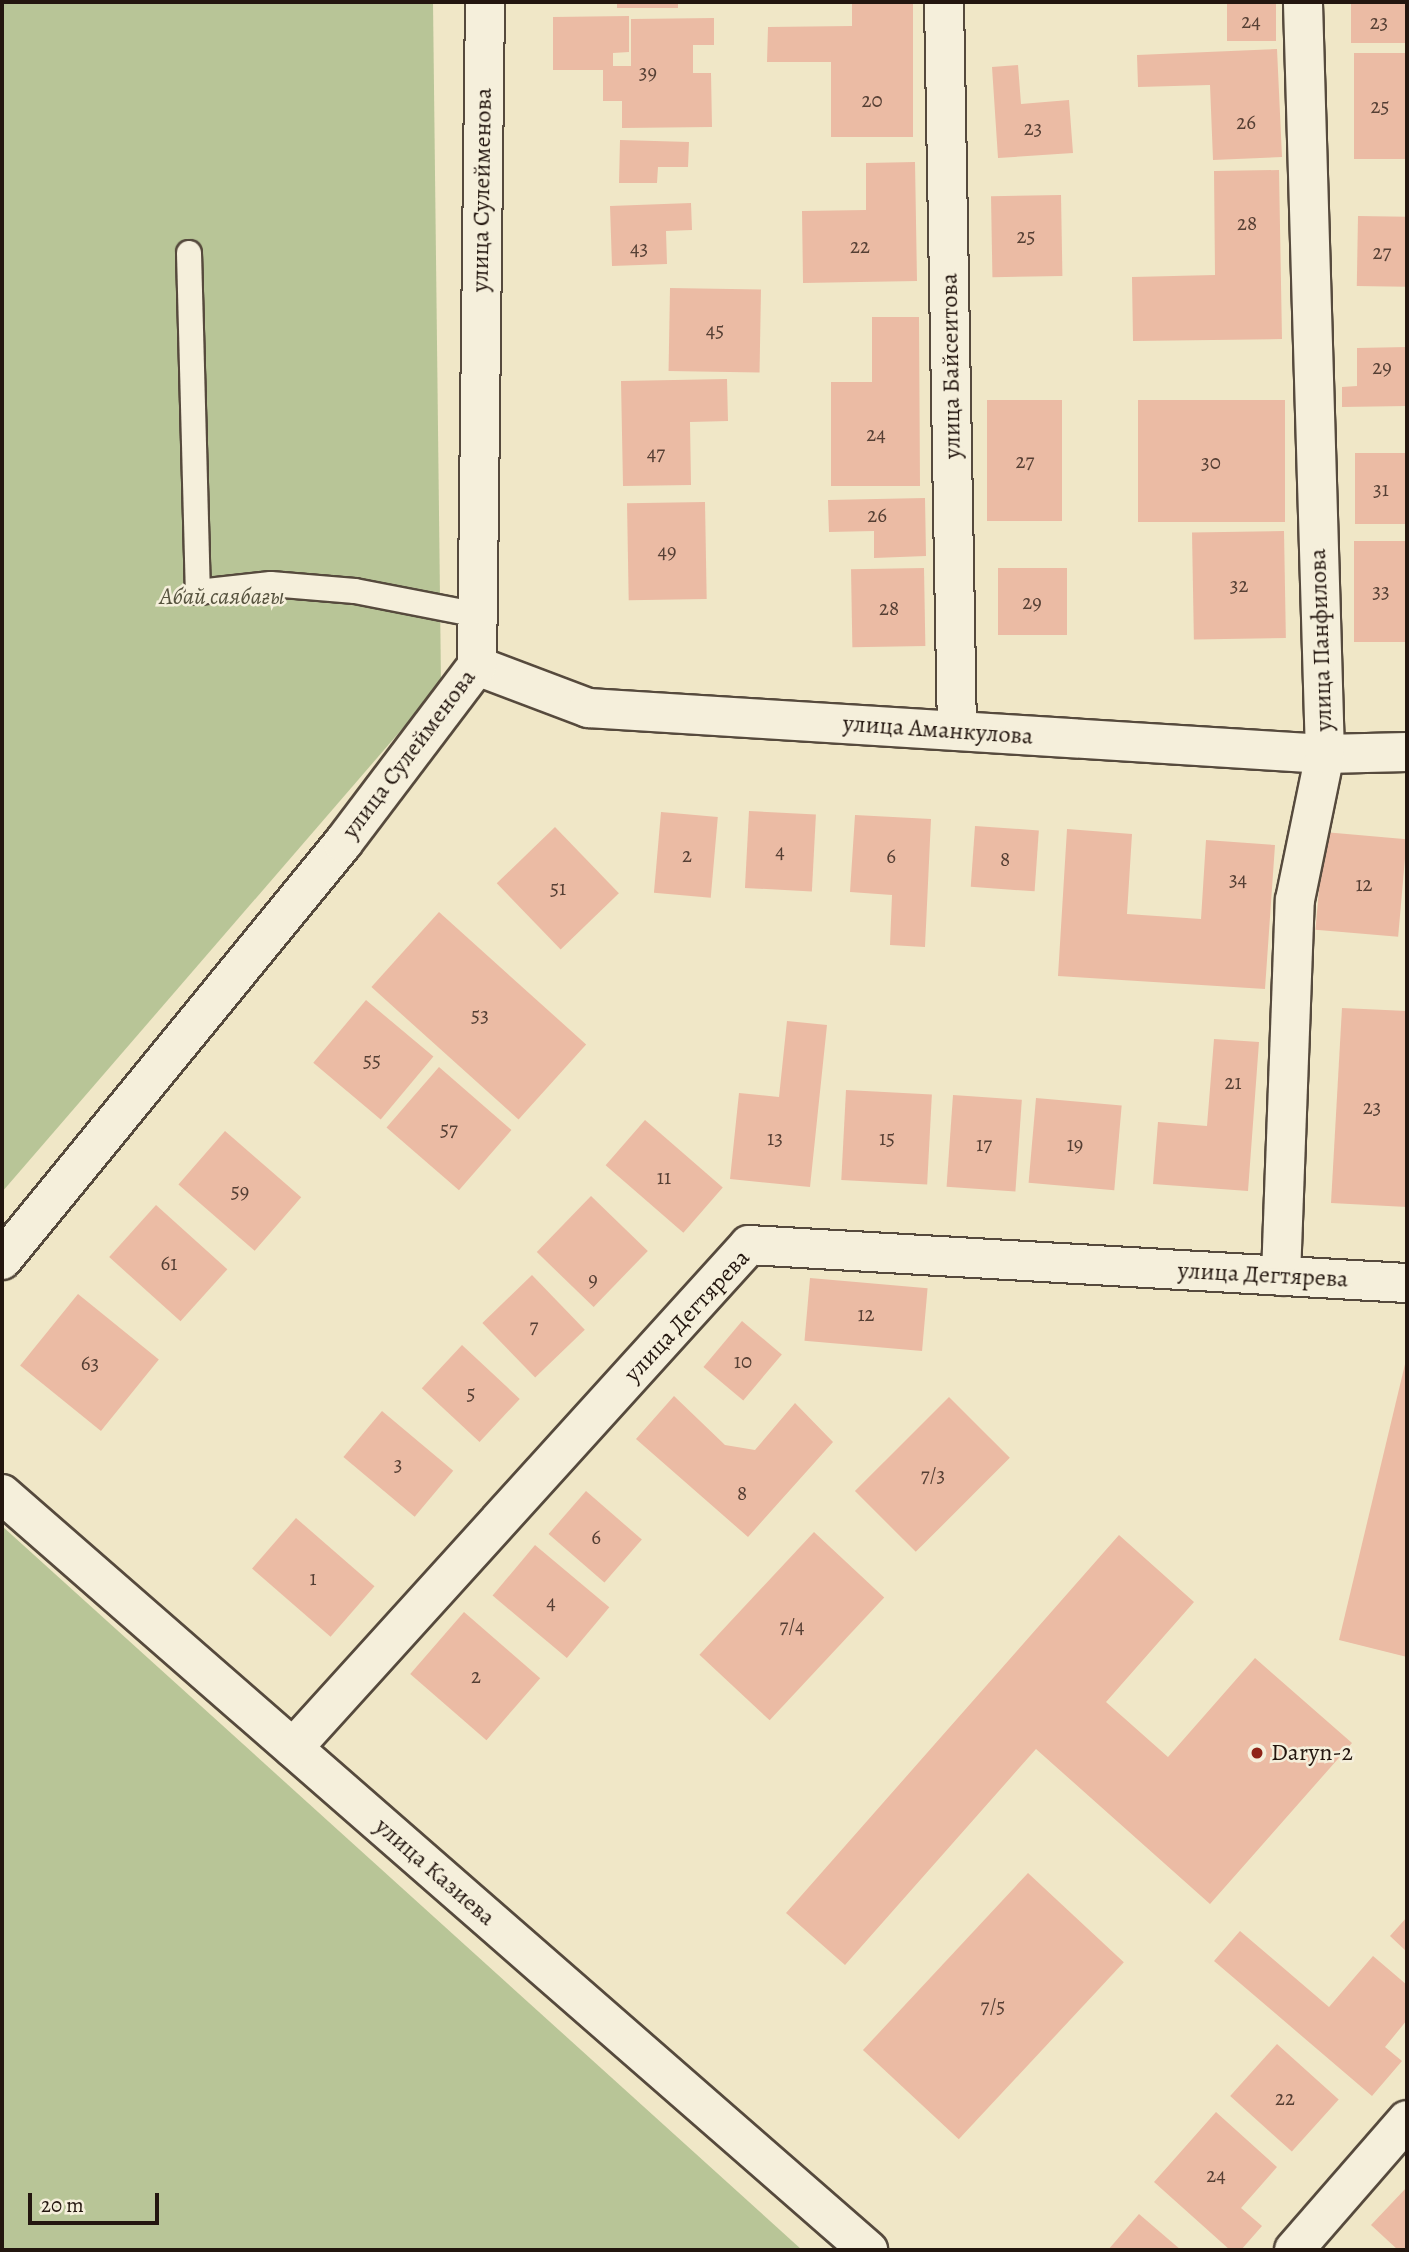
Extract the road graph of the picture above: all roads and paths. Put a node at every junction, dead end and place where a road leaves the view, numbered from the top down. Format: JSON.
{"nodes":[{"id":1,"x":485,"y":2,"type":"edge"},
{"id":2,"x":944,"y":2,"type":"edge"},
{"id":3,"x":1303,"y":2,"type":"edge"},
{"id":4,"x":188,"y":253,"type":"dead end"},
{"id":5,"x":478,"y":615,"type":"junction"},
{"id":6,"x":477,"y":666,"type":"junction"},
{"id":7,"x":957,"y":731,"type":"junction"},
{"id":8,"x":1407,"y":752,"type":"edge"},
{"id":9,"x":1325,"y":754,"type":"junction"},
{"id":10,"x":2,"y":1260,"type":"edge"},
{"id":11,"x":1281,"y":1276,"type":"junction"},
{"id":12,"x":1407,"y":1283,"type":"edge"},
{"id":13,"x":2,"y":1494,"type":"edge"},
{"id":14,"x":293,"y":1748,"type":"junction"},
{"id":15,"x":1407,"y":2120,"type":"edge"},
{"id":16,"x":868,"y":2250,"type":"edge"},
{"id":17,"x":1294,"y":2250,"type":"edge"}],
"edges":[{"from":1,"to":5,"type":"street","name":"улица Сулейменова"},
{"from":2,"to":7,"type":"street","name":"улица Байсеитова"},
{"from":3,"to":9,"type":"street","name":"улица Панфилова"},
{"from":4,"to":5,"type":"lane"},
{"from":5,"to":6,"type":"street","name":"улица Сулейменова"},
{"from":6,"to":7,"type":"street","name":"улица Аманкулова"},
{"from":6,"to":10,"type":"street","name":"улица Сулейменова"},
{"from":7,"to":9,"type":"street","name":"улица Аманкулова"},
{"from":8,"to":9,"type":"street","name":"улица Аманкулова"},
{"from":9,"to":11,"type":"street","name":"улица Панфилова"},
{"from":11,"to":12,"type":"street","name":"улица Дегтярева"},
{"from":11,"to":14,"type":"street","name":"улица Дегтярева"},
{"from":13,"to":14,"type":"street","name":"улица Казиева"},
{"from":14,"to":16,"type":"street","name":"улица Казиева"},
{"from":15,"to":17,"type":"street"}]}
